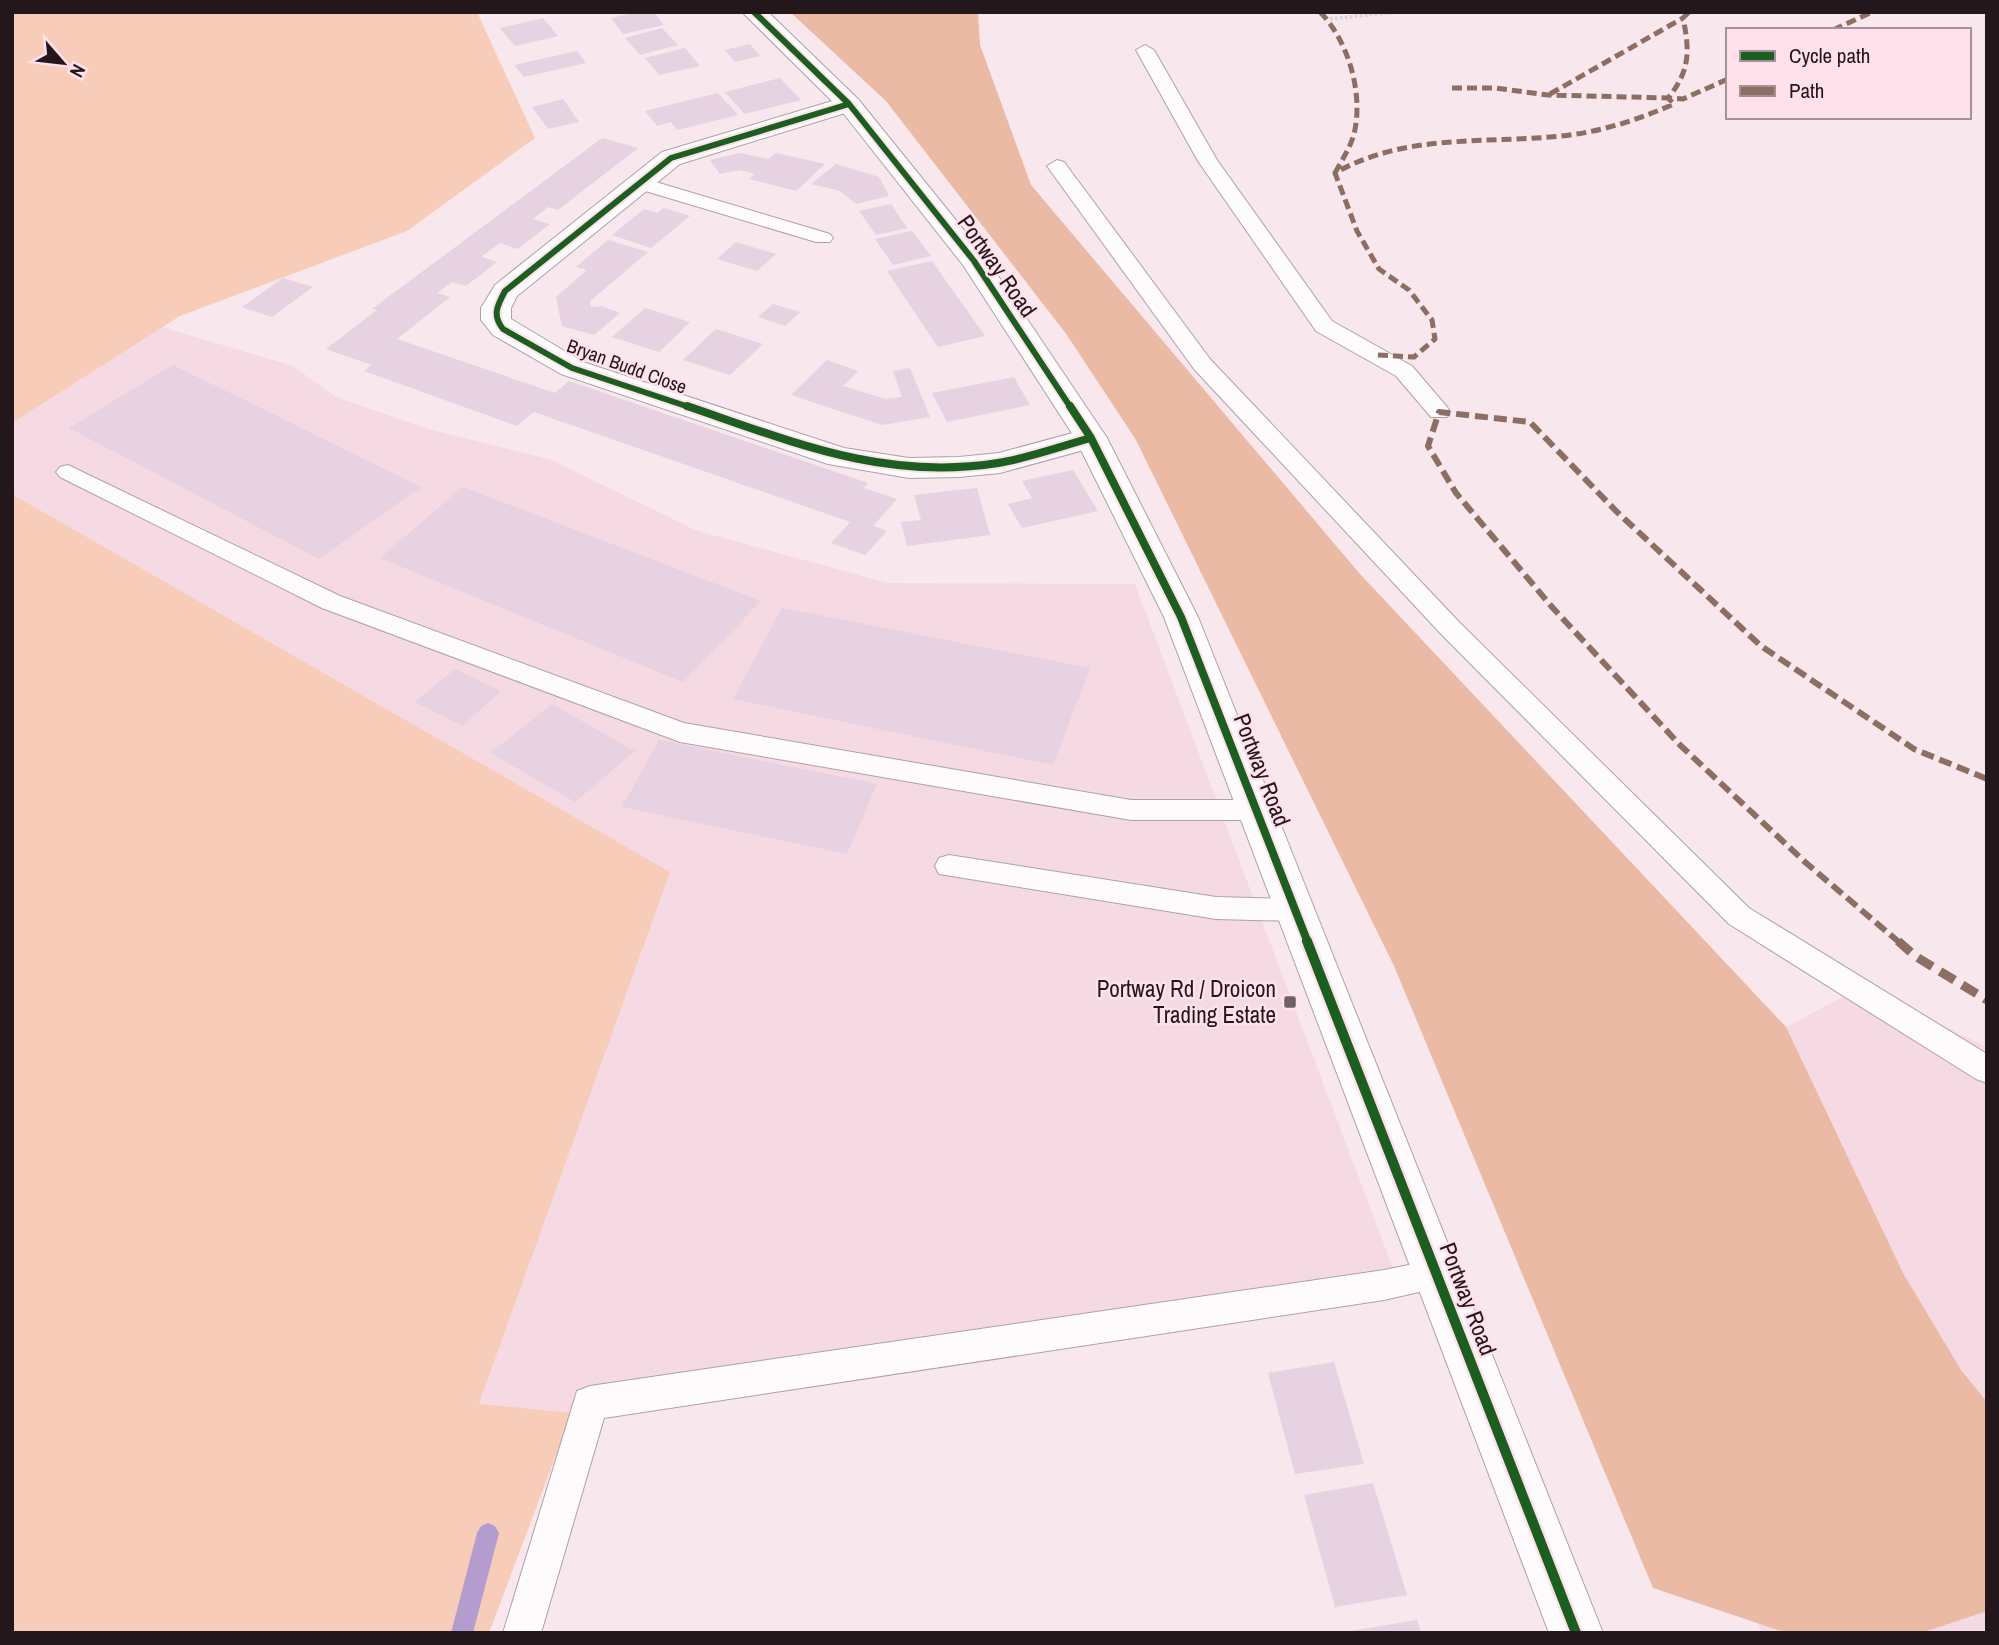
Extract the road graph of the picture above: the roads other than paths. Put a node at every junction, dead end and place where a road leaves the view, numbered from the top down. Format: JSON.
{"nodes":[{"id":1,"x":754,"y":12,"type":"edge"},
{"id":2,"x":1145,"y":50,"type":"dead end"},
{"id":3,"x":849,"y":104,"type":"junction"},
{"id":4,"x":1057,"y":166,"type":"dead end"},
{"id":5,"x":639,"y":183,"type":"junction"},
{"id":6,"x":823,"y":238,"type":"dead end"},
{"id":7,"x":1439,"y":412,"type":"dead end"},
{"id":8,"x":1091,"y":438,"type":"junction"},
{"id":9,"x":68,"y":472,"type":"dead end"},
{"id":10,"x":1257,"y":810,"type":"junction"},
{"id":11,"x":949,"y":866,"type":"dead end"},
{"id":12,"x":1296,"y":910,"type":"junction"},
{"id":13,"x":1987,"y":1070,"type":"edge"},
{"id":14,"x":1438,"y":1274,"type":"junction"},
{"id":15,"x":522,"y":1633,"type":"edge"},
{"id":16,"x":1576,"y":1633,"type":"edge"}],
"edges":[{"from":1,"to":3,"type":"street","name":"Portway Road"},
{"from":2,"to":7,"type":"lane"},
{"from":3,"to":5,"type":"street","name":"Bryan Budd Close"},
{"from":3,"to":8,"type":"street","name":"Portway Road"},
{"from":4,"to":13,"type":"lane"},
{"from":5,"to":6,"type":"lane"},
{"from":5,"to":8,"type":"street","name":"Bryan Budd Close"},
{"from":8,"to":10,"type":"street","name":"Portway Road"},
{"from":9,"to":10,"type":"lane"},
{"from":10,"to":12,"type":"street","name":"Portway Road"},
{"from":11,"to":12,"type":"lane"},
{"from":12,"to":14,"type":"street","name":"Portway Road"},
{"from":14,"to":15,"type":"lane"},
{"from":14,"to":16,"type":"street","name":"Portway Road"}]}
